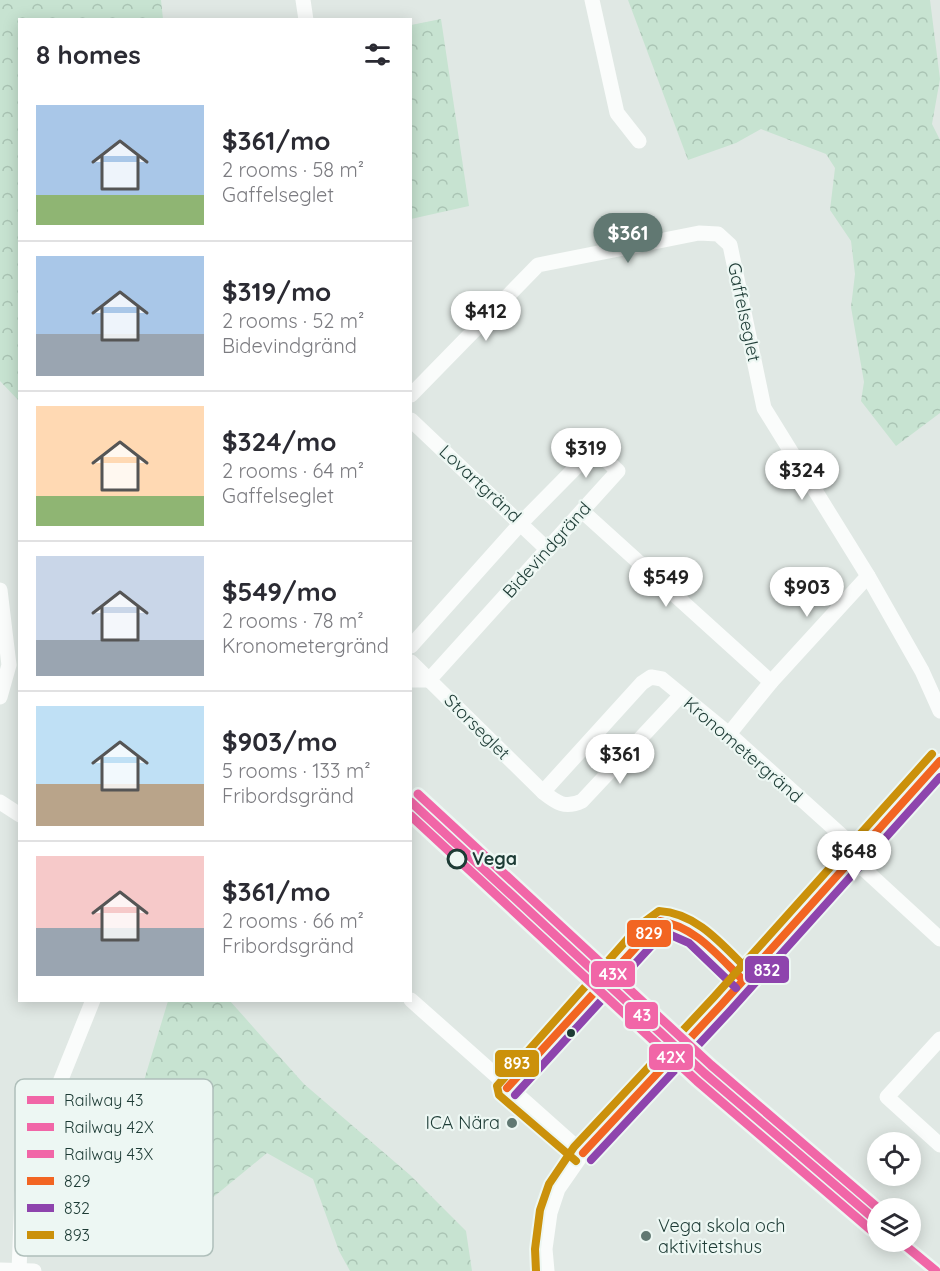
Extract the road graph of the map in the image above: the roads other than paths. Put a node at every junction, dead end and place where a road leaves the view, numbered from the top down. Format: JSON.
{"nodes":[{"id":1,"x":303,"y":0,"type":"edge"},
{"id":2,"x":592,"y":0,"type":"edge"},
{"id":3,"x":306,"y":18,"type":"edge"},
{"id":4,"x":639,"y":141,"type":"dead end"},
{"id":5,"x":412,"y":394,"type":"edge"},
{"id":6,"x":412,"y":421,"type":"edge"},
{"id":7,"x":582,"y":511,"type":"junction"},
{"id":8,"x":521,"y":523,"type":"junction"},
{"id":9,"x":548,"y":550,"type":"junction"},
{"id":10,"x":868,"y":576,"type":"junction"},
{"id":11,"x":0,"y":590,"type":"edge"},
{"id":12,"x":412,"y":645,"type":"edge"},
{"id":13,"x":412,"y":663,"type":"edge"},
{"id":14,"x":412,"y":680,"type":"edge"},
{"id":15,"x":429,"y":680,"type":"junction"},
{"id":16,"x":771,"y":682,"type":"junction"},
{"id":17,"x":680,"y":696,"type":"junction"},
{"id":18,"x":0,"y":697,"type":"edge"},
{"id":19,"x":940,"y":711,"type":"edge"},
{"id":20,"x":729,"y":734,"type":"junction"},
{"id":21,"x":940,"y":761,"type":"edge"},
{"id":22,"x":543,"y":792,"type":"junction"},
{"id":23,"x":0,"y":802,"type":"edge"},
{"id":24,"x":18,"y":814,"type":"edge"},
{"id":25,"x":856,"y":855,"type":"junction"},
{"id":26,"x":940,"y":939,"type":"edge"},
{"id":27,"x":412,"y":1001,"type":"edge"},
{"id":28,"x":92,"y":1002,"type":"edge"},
{"id":29,"x":940,"y":1039,"type":"edge"},
{"id":30,"x":61,"y":1079,"type":"edge"},
{"id":31,"x":940,"y":1145,"type":"edge"},
{"id":32,"x":583,"y":1153,"type":"junction"},
{"id":33,"x":20,"y":1256,"type":"edge"},
{"id":34,"x":0,"y":1270,"type":"edge"},
{"id":35,"x":19,"y":1271,"type":"edge"},
{"id":36,"x":34,"y":1271,"type":"edge"},
{"id":37,"x":547,"y":1271,"type":"edge"}],
"edges":[{"from":1,"to":3,"type":"street"},
{"from":2,"to":4,"type":"street"},
{"from":5,"to":10,"type":"street","name":"Gaffelseglet"},
{"from":6,"to":8,"type":"street","name":"Lovartgränd"},
{"from":7,"to":8,"type":"street","name":"Bidevindgränd"},
{"from":7,"to":9,"type":"street","name":"Bidevindgränd"},
{"from":7,"to":16,"type":"street"},
{"from":8,"to":9,"type":"street","name":"Lovartgränd"},
{"from":8,"to":12,"type":"street","name":"Bidevindgränd"},
{"from":9,"to":15,"type":"street","name":"Bidevindgränd"},
{"from":10,"to":16,"type":"street"},
{"from":10,"to":19,"type":"street","name":"Gaffelseglet"},
{"from":11,"to":18,"type":"street"},
{"from":13,"to":15,"type":"street","name":"Storseglet"},
{"from":14,"to":15,"type":"street"},
{"from":15,"to":22,"type":"street","name":"Storseglet"},
{"from":16,"to":20,"type":"street"},
{"from":17,"to":20,"type":"street","name":"Kronometergränd"},
{"from":17,"to":22,"type":"street","name":"Storseglet"},
{"from":17,"to":22,"type":"street","name":"Kronometergränd"},
{"from":20,"to":25,"type":"street","name":"Kronometergränd"},
{"from":21,"to":25,"type":"street"},
{"from":23,"to":24,"type":"street"},
{"from":25,"to":26,"type":"street","name":"Kronometergränd"},
{"from":25,"to":32,"type":"street"},
{"from":27,"to":32,"type":"street"},
{"from":28,"to":30,"type":"street"},
{"from":29,"to":31,"type":"street"},
{"from":32,"to":37,"type":"street"},
{"from":33,"to":35,"type":"street"},
{"from":34,"to":35,"type":"street"},
{"from":35,"to":36,"type":"street"}]}
